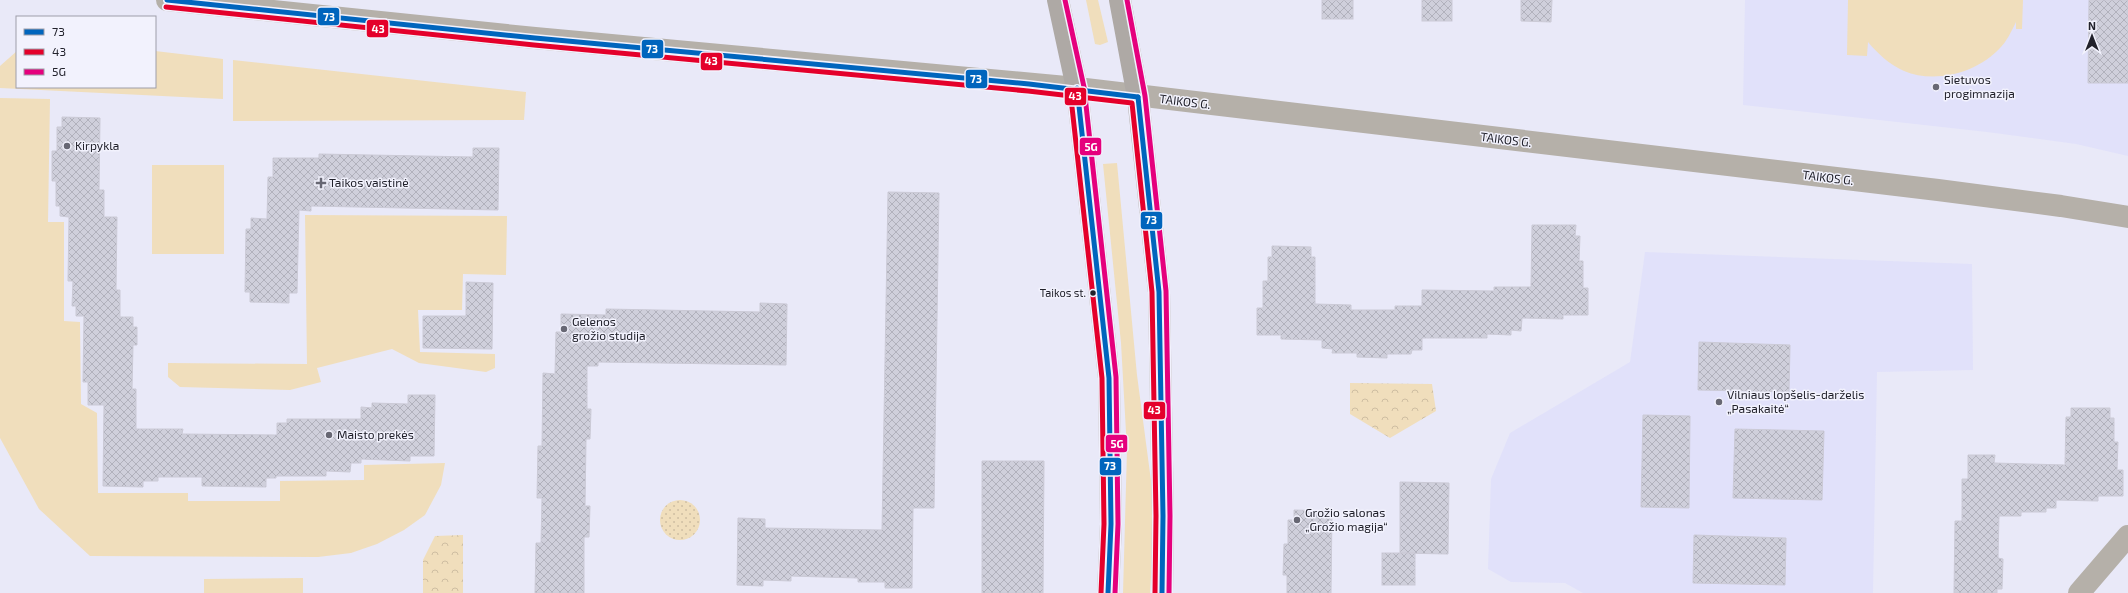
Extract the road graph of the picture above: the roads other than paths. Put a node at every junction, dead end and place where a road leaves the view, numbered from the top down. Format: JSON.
{"nodes":[{"id":1,"x":167,"y":0,"type":"edge"},
{"id":2,"x":1058,"y":0,"type":"edge"},
{"id":3,"x":1120,"y":0,"type":"edge"},
{"id":4,"x":1077,"y":88,"type":"junction"},
{"id":5,"x":1138,"y":97,"type":"junction"},
{"id":6,"x":2128,"y":217,"type":"edge"},
{"id":7,"x":2128,"y":536,"type":"edge"},
{"id":8,"x":1108,"y":593,"type":"edge"},
{"id":9,"x":1162,"y":593,"type":"edge"},
{"id":10,"x":2079,"y":593,"type":"edge"}],
"edges":[{"from":1,"to":4,"type":"street","name":"TAIKOS G."},
{"from":2,"to":4,"type":"main road"},
{"from":3,"to":5,"type":"main road"},
{"from":4,"to":5,"type":"street","name":"TAIKOS G."},
{"from":4,"to":8,"type":"main road"},
{"from":5,"to":6,"type":"street","name":"TAIKOS G."},
{"from":5,"to":9,"type":"main road"},
{"from":7,"to":10,"type":"street"}]}
